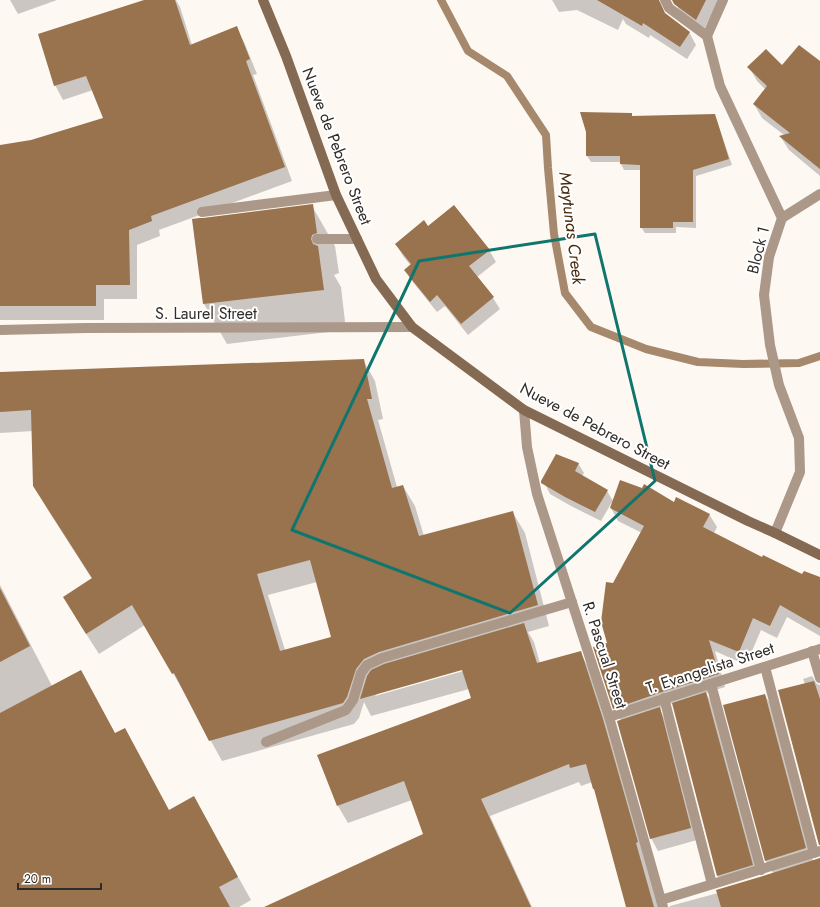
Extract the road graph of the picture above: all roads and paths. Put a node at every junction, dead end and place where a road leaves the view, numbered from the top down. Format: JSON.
{"nodes":[{"id":1,"x":263,"y":0,"type":"edge"},
{"id":2,"x":665,"y":0,"type":"edge"},
{"id":3,"x":723,"y":0,"type":"edge"},
{"id":4,"x":707,"y":36,"type":"junction"},
{"id":5,"x":820,"y":194,"type":"edge"},
{"id":6,"x":336,"y":195,"type":"junction"},
{"id":7,"x":202,"y":212,"type":"dead end"},
{"id":8,"x":782,"y":218,"type":"junction"},
{"id":9,"x":317,"y":239,"type":"dead end"},
{"id":10,"x":357,"y":239,"type":"junction"},
{"id":11,"x":412,"y":327,"type":"junction"},
{"id":12,"x":0,"y":330,"type":"edge"},
{"id":13,"x":524,"y":410,"type":"junction"},
{"id":14,"x":775,"y":533,"type":"junction"},
{"id":15,"x":820,"y":555,"type":"edge"},
{"id":16,"x":572,"y":602,"type":"junction"},
{"id":17,"x":816,"y":650,"type":"edge"},
{"id":18,"x":765,"y":666,"type":"junction"},
{"id":19,"x":820,"y":678,"type":"edge"},
{"id":20,"x":711,"y":684,"type":"junction"},
{"id":21,"x":664,"y":698,"type":"junction"},
{"id":22,"x":609,"y":717,"type":"junction"},
{"id":23,"x":266,"y":742,"type":"dead end"},
{"id":24,"x":817,"y":852,"type":"edge"},
{"id":25,"x":761,"y":870,"type":"junction"},
{"id":26,"x":712,"y":884,"type":"junction"},
{"id":27,"x":662,"y":903,"type":"edge"}],
"edges":[{"from":1,"to":6,"type":"main road","name":"Nueve de Pebrero Street"},
{"from":2,"to":4,"type":"street"},
{"from":3,"to":4,"type":"street"},
{"from":4,"to":8,"type":"street","name":"Block 1"},
{"from":5,"to":8,"type":"street"},
{"from":6,"to":7,"type":"street"},
{"from":6,"to":10,"type":"main road","name":"Nueve de Pebrero Street"},
{"from":8,"to":14,"type":"street","name":"Block 1"},
{"from":9,"to":10,"type":"street"},
{"from":10,"to":11,"type":"main road","name":"Nueve de Pebrero Street"},
{"from":11,"to":12,"type":"street","name":"S. Laurel Street"},
{"from":11,"to":13,"type":"main road","name":"Nueve de Pebrero Street"},
{"from":13,"to":14,"type":"main road","name":"Nueve de Pebrero Street"},
{"from":13,"to":16,"type":"street","name":"R. Pascual Street"},
{"from":14,"to":15,"type":"main road","name":"Nueve de Pebrero Street"},
{"from":16,"to":22,"type":"street","name":"R. Pascual Street"},
{"from":16,"to":23,"type":"street"},
{"from":17,"to":18,"type":"street","name":"T. Evangelista Street"},
{"from":17,"to":19,"type":"street"},
{"from":18,"to":20,"type":"street","name":"T. Evangelista Street"},
{"from":18,"to":24,"type":"street"},
{"from":20,"to":21,"type":"street","name":"T. Evangelista Street"},
{"from":20,"to":25,"type":"street"},
{"from":21,"to":22,"type":"street","name":"T. Evangelista Street"},
{"from":21,"to":26,"type":"street"},
{"from":22,"to":27,"type":"street","name":"R. Pascual Street"},
{"from":24,"to":25,"type":"street"},
{"from":25,"to":26,"type":"street"},
{"from":26,"to":27,"type":"street"}]}
